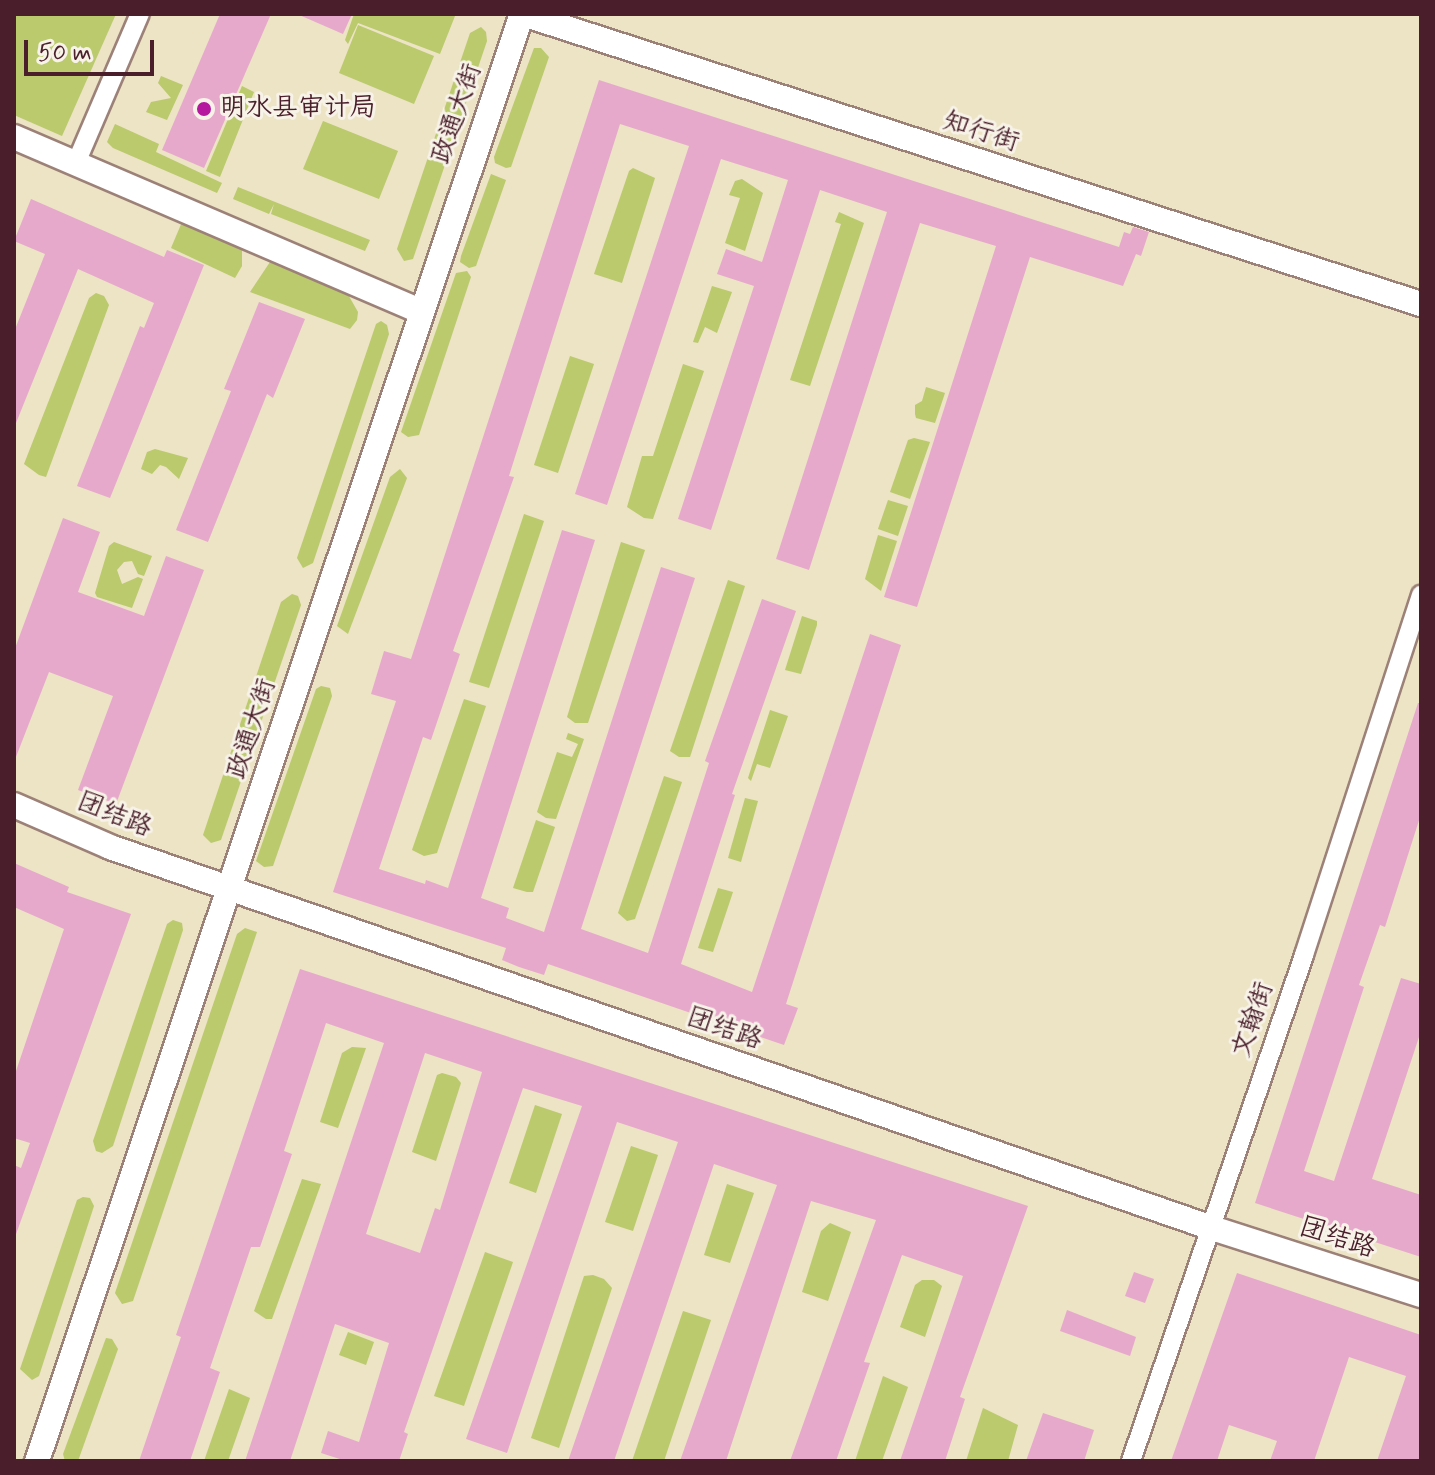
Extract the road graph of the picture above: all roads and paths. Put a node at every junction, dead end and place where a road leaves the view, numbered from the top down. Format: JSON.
{"nodes":[{"id":1,"x":140,"y":14,"type":"edge"},
{"id":2,"x":523,"y":14,"type":"edge"},
{"id":3,"x":14,"y":137,"type":"edge"},
{"id":4,"x":76,"y":163,"type":"junction"},
{"id":5,"x":1421,"y":304,"type":"edge"},
{"id":6,"x":420,"y":311,"type":"junction"},
{"id":7,"x":1421,"y":595,"type":"edge"},
{"id":8,"x":14,"y":805,"type":"edge"},
{"id":9,"x":230,"y":888,"type":"junction"},
{"id":10,"x":1209,"y":1227,"type":"junction"},
{"id":11,"x":1421,"y":1295,"type":"edge"},
{"id":12,"x":37,"y":1461,"type":"edge"},
{"id":13,"x":1131,"y":1461,"type":"edge"}],
"edges":[{"from":1,"to":4,"type":"street"},
{"from":2,"to":5,"type":"street","name":"知行街"},
{"from":2,"to":6,"type":"street","name":"政通大街"},
{"from":3,"to":4,"type":"street"},
{"from":4,"to":6,"type":"street"},
{"from":6,"to":9,"type":"street","name":"政通大街"},
{"from":7,"to":10,"type":"street","name":"文翰街"},
{"from":8,"to":9,"type":"street","name":"团结路"},
{"from":9,"to":10,"type":"street","name":"团结路"},
{"from":9,"to":12,"type":"street","name":"政通大街"},
{"from":10,"to":11,"type":"street","name":"团结路"},
{"from":10,"to":13,"type":"street","name":"文翰街"}]}
